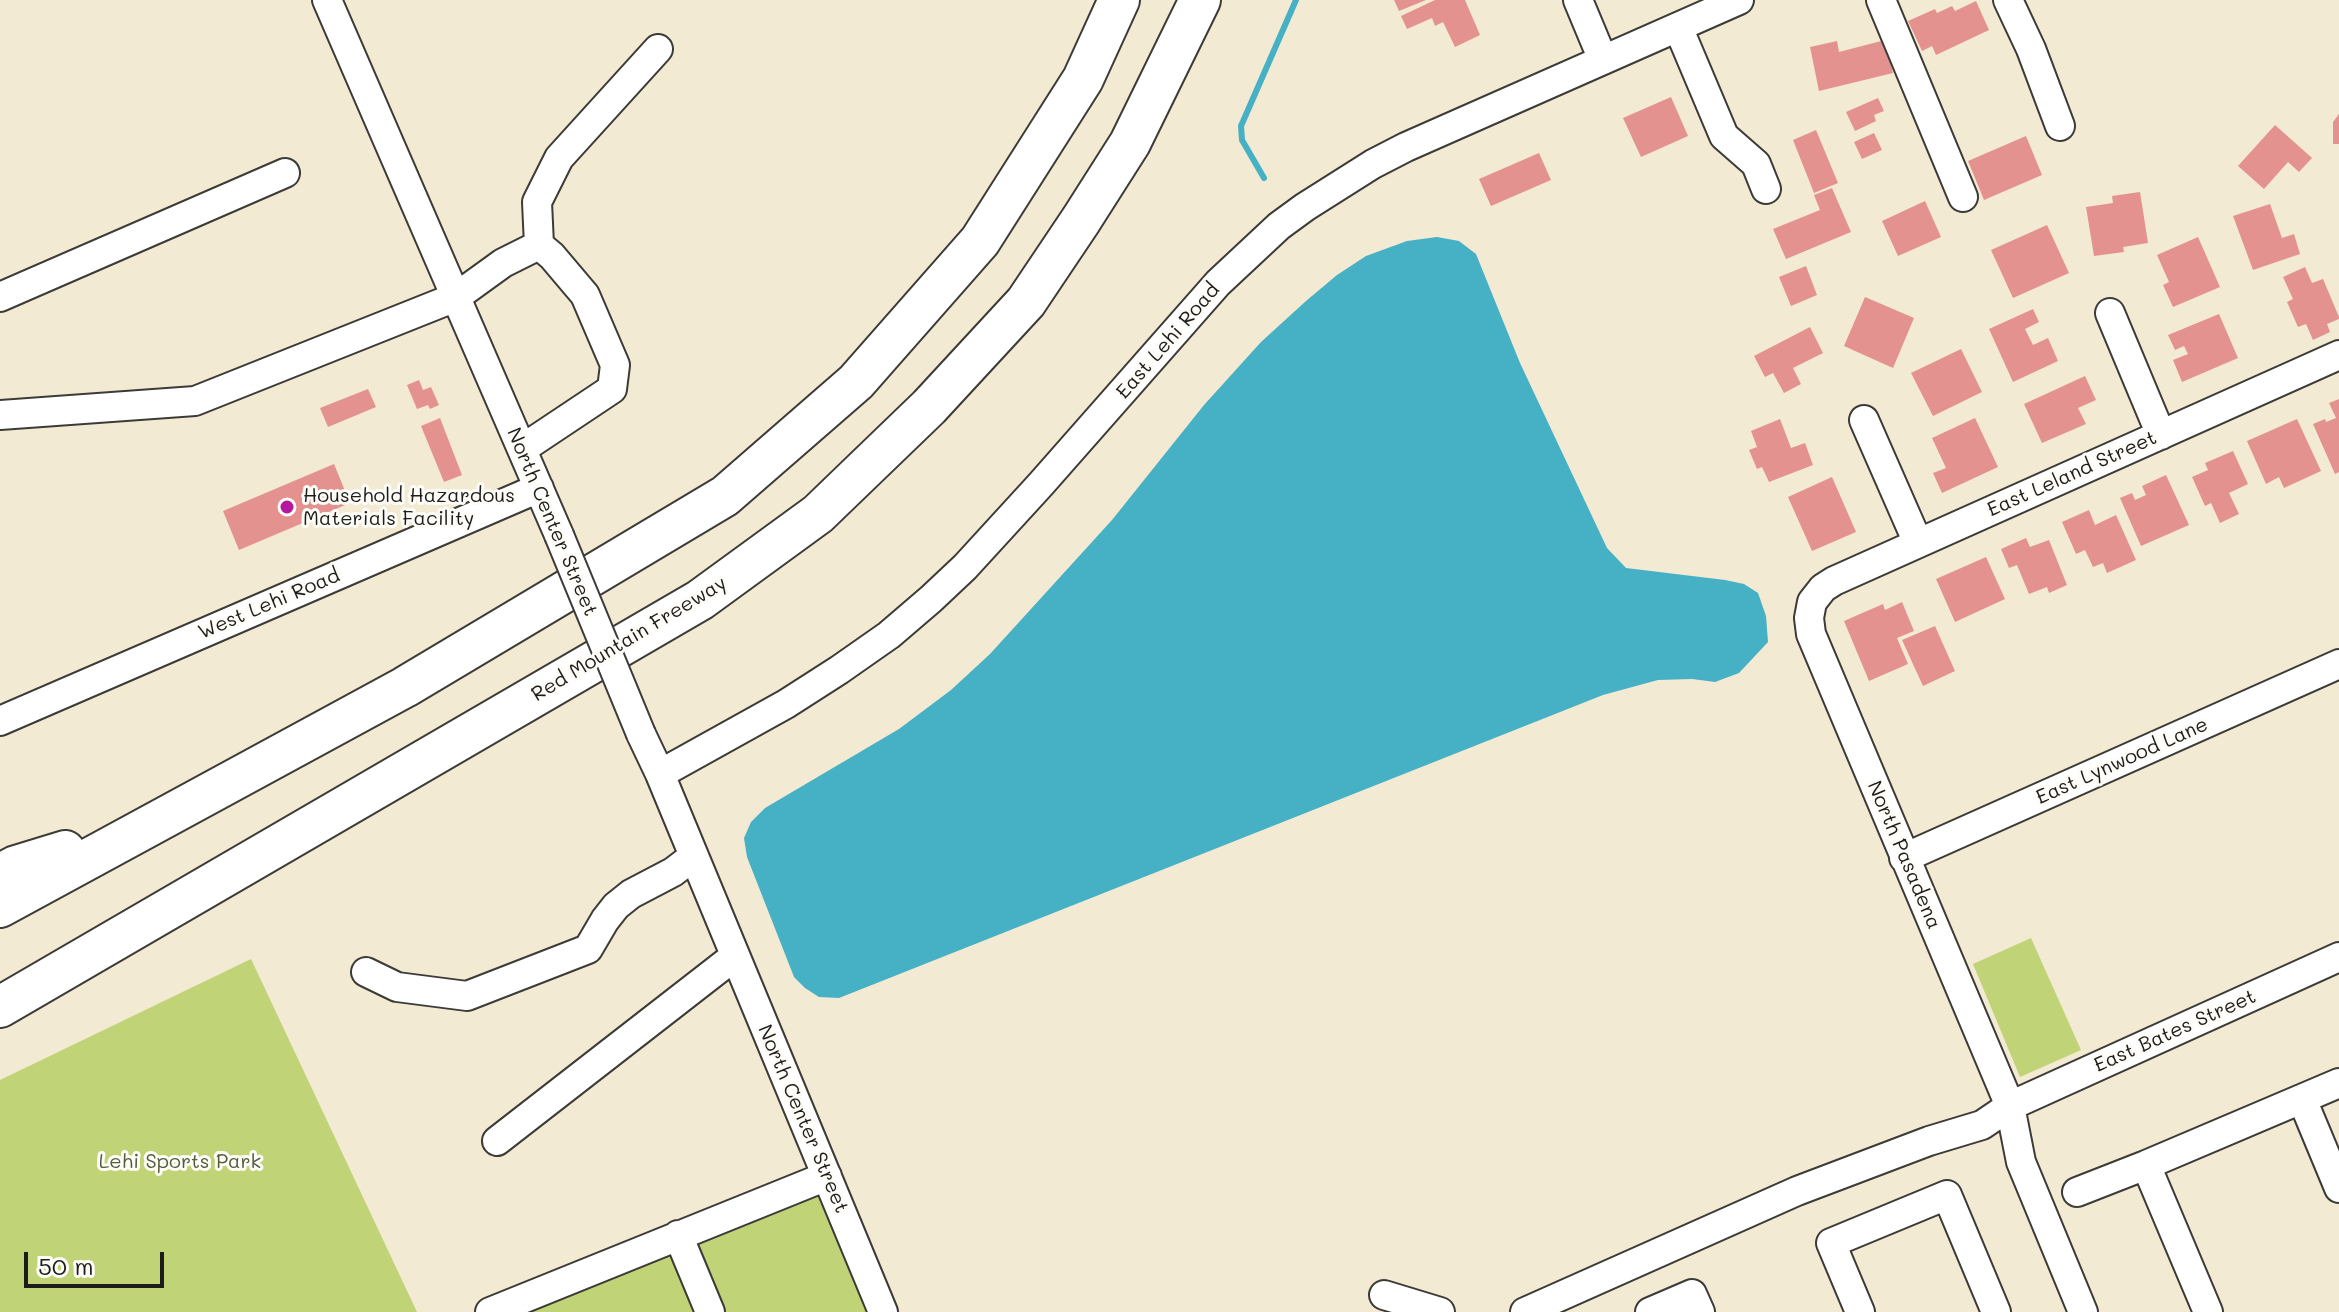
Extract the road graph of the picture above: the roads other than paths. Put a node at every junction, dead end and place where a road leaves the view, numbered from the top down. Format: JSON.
{"nodes":[{"id":1,"x":327,"y":0,"type":"edge"},
{"id":2,"x":1119,"y":0,"type":"edge"},
{"id":3,"x":1200,"y":0,"type":"edge"},
{"id":4,"x":1578,"y":0,"type":"edge"},
{"id":5,"x":1739,"y":0,"type":"edge"},
{"id":6,"x":1881,"y":0,"type":"edge"},
{"id":7,"x":2008,"y":0,"type":"edge"},
{"id":8,"x":1678,"y":27,"type":"junction"},
{"id":9,"x":658,"y":49,"type":"dead end"},
{"id":10,"x":1603,"y":60,"type":"junction"},
{"id":11,"x":2060,"y":126,"type":"dead end"},
{"id":12,"x":285,"y":173,"type":"dead end"},
{"id":13,"x":1766,"y":189,"type":"dead end"},
{"id":14,"x":1963,"y":197,"type":"dead end"},
{"id":15,"x":539,"y":245,"type":"junction"},
{"id":16,"x":0,"y":297,"type":"edge"},
{"id":17,"x":456,"y":297,"type":"junction"},
{"id":18,"x":2110,"y":313,"type":"dead end"},
{"id":19,"x":2339,"y":355,"type":"edge"},
{"id":20,"x":0,"y":415,"type":"edge"},
{"id":21,"x":1864,"y":420,"type":"dead end"},
{"id":22,"x":2161,"y":435,"type":"junction"},
{"id":23,"x":522,"y":449,"type":"junction"},
{"id":24,"x":539,"y":488,"type":"junction"},
{"id":25,"x":1918,"y":543,"type":"junction"},
{"id":26,"x":1812,"y":602,"type":"joint"},
{"id":27,"x":2339,"y":664,"type":"edge"},
{"id":28,"x":0,"y":721,"type":"edge"},
{"id":29,"x":660,"y":774,"type":"junction"},
{"id":30,"x":149,"y":825,"type":"junction"},
{"id":31,"x":694,"y":856,"type":"junction"},
{"id":32,"x":1904,"y":858,"type":"junction"},
{"id":33,"x":0,"y":874,"type":"edge"},
{"id":34,"x":195,"y":892,"type":"junction"},
{"id":35,"x":0,"y":907,"type":"edge"},
{"id":36,"x":735,"y":956,"type":"junction"},
{"id":37,"x":2339,"y":957,"type":"edge"},
{"id":38,"x":366,"y":972,"type":"dead end"},
{"id":39,"x":0,"y":1007,"type":"edge"},
{"id":40,"x":0,"y":1022,"type":"edge"},
{"id":41,"x":2339,"y":1083,"type":"edge"},
{"id":42,"x":2302,"y":1099,"type":"junction"},
{"id":43,"x":2010,"y":1106,"type":"junction"},
{"id":44,"x":497,"y":1141,"type":"dead end"},
{"id":45,"x":2146,"y":1165,"type":"junction"},
{"id":46,"x":827,"y":1176,"type":"junction"},
{"id":47,"x":2339,"y":1188,"type":"edge"},
{"id":48,"x":2077,"y":1192,"type":"dead end"},
{"id":49,"x":678,"y":1235,"type":"junction"},
{"id":50,"x":1384,"y":1295,"type":"dead end"},
{"id":51,"x":490,"y":1312,"type":"edge"},
{"id":52,"x":710,"y":1312,"type":"edge"},
{"id":53,"x":883,"y":1312,"type":"edge"},
{"id":54,"x":1440,"y":1312,"type":"edge"},
{"id":55,"x":1525,"y":1312,"type":"edge"},
{"id":56,"x":1650,"y":1312,"type":"edge"},
{"id":57,"x":1700,"y":1312,"type":"edge"},
{"id":58,"x":1860,"y":1312,"type":"edge"},
{"id":59,"x":1996,"y":1312,"type":"edge"},
{"id":60,"x":2083,"y":1312,"type":"edge"},
{"id":61,"x":2208,"y":1312,"type":"edge"}],
"edges":[{"from":1,"to":17,"type":"street","name":"North Center Street"},
{"from":2,"to":30,"type":"highway"},
{"from":3,"to":34,"type":"highway","name":"Red Mountain Freeway"},
{"from":4,"to":10,"type":"street"},
{"from":5,"to":8,"type":"street","name":"East Lehi Road"},
{"from":6,"to":14,"type":"street"},
{"from":7,"to":11,"type":"street"},
{"from":8,"to":10,"type":"street","name":"East Lehi Road"},
{"from":8,"to":13,"type":"street"},
{"from":9,"to":15,"type":"street"},
{"from":10,"to":29,"type":"street","name":"East Lehi Road"},
{"from":12,"to":16,"type":"street"},
{"from":15,"to":17,"type":"street"},
{"from":15,"to":23,"type":"street"},
{"from":17,"to":20,"type":"street"},
{"from":17,"to":23,"type":"street","name":"North Center Street"},
{"from":18,"to":22,"type":"street"},
{"from":19,"to":22,"type":"street","name":"East Leland Street"},
{"from":21,"to":25,"type":"street"},
{"from":22,"to":25,"type":"street","name":"East Leland Street"},
{"from":23,"to":24,"type":"street","name":"North Center Street"},
{"from":24,"to":28,"type":"street","name":"West Lehi Road"},
{"from":24,"to":29,"type":"street","name":"North Center Street","bridge":true},
{"from":25,"to":26,"type":"street","name":"East Leland Street"},
{"from":26,"to":32,"type":"street","name":"North Pasadena"},
{"from":27,"to":32,"type":"street","name":"East Lynwood Lane"},
{"from":29,"to":31,"type":"street","name":"North Center Street"},
{"from":30,"to":33,"type":"highway"},
{"from":30,"to":35,"type":"highway"},
{"from":31,"to":36,"type":"street","name":"North Center Street"},
{"from":31,"to":38,"type":"street"},
{"from":32,"to":43,"type":"street","name":"North Pasadena"},
{"from":34,"to":39,"type":"highway","name":"Red Mountain Freeway"},
{"from":34,"to":40,"type":"highway"},
{"from":36,"to":44,"type":"street"},
{"from":36,"to":46,"type":"street","name":"North Center Street"},
{"from":37,"to":43,"type":"street","name":"East Bates Street"},
{"from":41,"to":42,"type":"street"},
{"from":42,"to":45,"type":"street"},
{"from":42,"to":47,"type":"street"},
{"from":43,"to":55,"type":"street","name":"East Bates Street"},
{"from":43,"to":60,"type":"street","name":"North Pasadena"},
{"from":45,"to":48,"type":"street"},
{"from":45,"to":61,"type":"street"},
{"from":46,"to":49,"type":"street"},
{"from":46,"to":53,"type":"street","name":"North Center Street"},
{"from":49,"to":51,"type":"street"},
{"from":49,"to":52,"type":"street"},
{"from":50,"to":54,"type":"street"},
{"from":56,"to":57,"type":"street"},
{"from":58,"to":59,"type":"street"}]}
